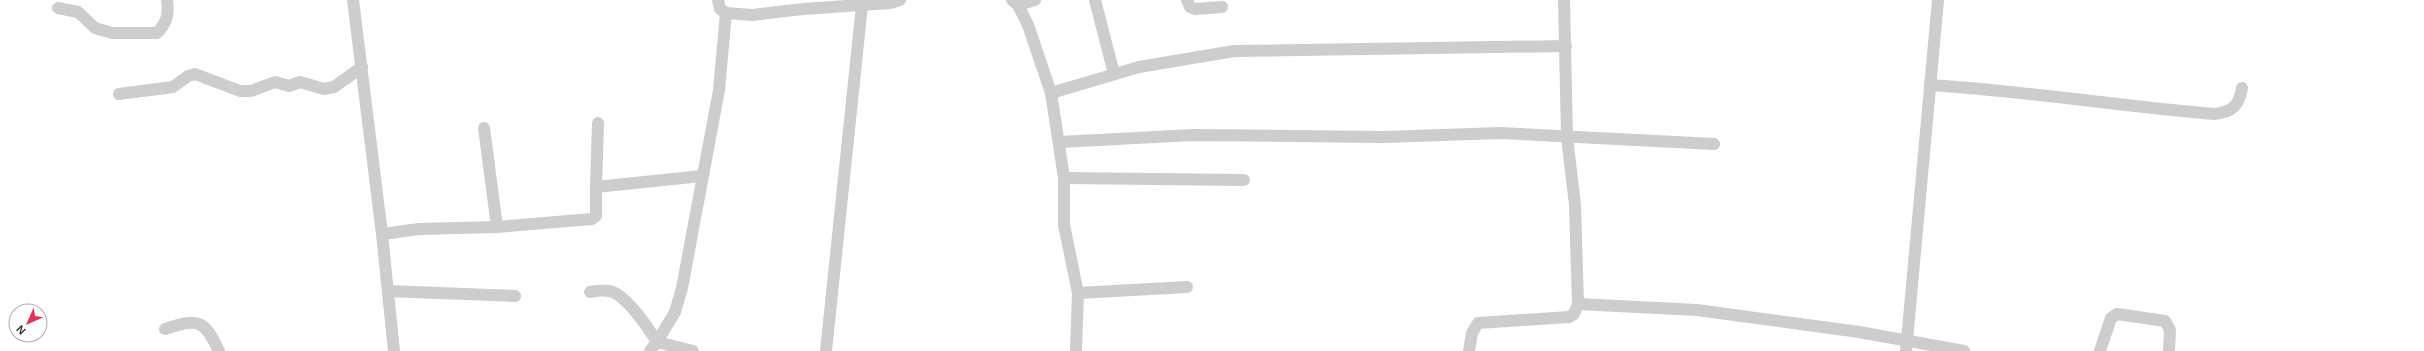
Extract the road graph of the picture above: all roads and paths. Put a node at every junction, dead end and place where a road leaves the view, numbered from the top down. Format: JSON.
{"nodes":[{"id":1,"x":167,"y":0,"type":"edge"},
{"id":2,"x":352,"y":0,"type":"edge"},
{"id":3,"x":718,"y":0,"type":"edge"},
{"id":4,"x":900,"y":0,"type":"edge"},
{"id":5,"x":1035,"y":0,"type":"edge"},
{"id":6,"x":1095,"y":0,"type":"edge"},
{"id":7,"x":1187,"y":0,"type":"edge"},
{"id":8,"x":1564,"y":0,"type":"edge"},
{"id":9,"x":1938,"y":0,"type":"edge"},
{"id":10,"x":1015,"y":3,"type":"edge"},
{"id":11,"x":803,"y":4,"type":"edge"},
{"id":12,"x":862,"y":5,"type":"junction"},
{"id":13,"x":1222,"y":7,"type":"dead end"},
{"id":14,"x":58,"y":8,"type":"dead end"},
{"id":15,"x":726,"y":13,"type":"junction"},
{"id":16,"x":1566,"y":46,"type":"junction"},
{"id":17,"x":362,"y":67,"type":"junction"},
{"id":18,"x":1114,"y":74,"type":"junction"},
{"id":19,"x":1930,"y":85,"type":"junction"},
{"id":20,"x":2242,"y":88,"type":"dead end"},
{"id":21,"x":119,"y":94,"type":"dead end"},
{"id":22,"x":1051,"y":94,"type":"junction"},
{"id":23,"x":598,"y":123,"type":"dead end"},
{"id":24,"x":484,"y":128,"type":"dead end"},
{"id":25,"x":1567,"y":137,"type":"junction"},
{"id":26,"x":1060,"y":142,"type":"junction"},
{"id":27,"x":1714,"y":144,"type":"dead end"},
{"id":28,"x":702,"y":176,"type":"junction"},
{"id":29,"x":1064,"y":178,"type":"junction"},
{"id":30,"x":1244,"y":180,"type":"dead end"},
{"id":31,"x":596,"y":187,"type":"junction"},
{"id":32,"x":497,"y":227,"type":"junction"},
{"id":33,"x":382,"y":234,"type":"junction"},
{"id":34,"x":1187,"y":286,"type":"dead end"},
{"id":35,"x":388,"y":291,"type":"junction"},
{"id":36,"x":590,"y":292,"type":"dead end"},
{"id":37,"x":1078,"y":293,"type":"junction"},
{"id":38,"x":515,"y":296,"type":"dead end"},
{"id":39,"x":1578,"y":304,"type":"junction"},
{"id":40,"x":165,"y":329,"type":"dead end"},
{"id":41,"x":1906,"y":345,"type":"edge"},
{"id":42,"x":653,"y":347,"type":"edge"},
{"id":43,"x":219,"y":351,"type":"edge"},
{"id":44,"x":394,"y":351,"type":"edge"},
{"id":45,"x":693,"y":351,"type":"edge"},
{"id":46,"x":826,"y":351,"type":"edge"},
{"id":47,"x":1076,"y":351,"type":"edge"},
{"id":48,"x":1469,"y":351,"type":"edge"},
{"id":49,"x":1964,"y":351,"type":"edge"},
{"id":50,"x":2100,"y":351,"type":"edge"},
{"id":51,"x":2169,"y":351,"type":"edge"}],
"edges":[{"from":1,"to":14,"type":"street"},
{"from":2,"to":17,"type":"street"},
{"from":3,"to":15,"type":"street"},
{"from":4,"to":12,"type":"street"},
{"from":5,"to":10,"type":"street"},
{"from":6,"to":18,"type":"street"},
{"from":7,"to":13,"type":"street"},
{"from":8,"to":16,"type":"street"},
{"from":9,"to":19,"type":"street"},
{"from":10,"to":22,"type":"street"},
{"from":11,"to":12,"type":"street"},
{"from":11,"to":15,"type":"street"},
{"from":12,"to":46,"type":"street"},
{"from":15,"to":28,"type":"street"},
{"from":16,"to":18,"type":"street"},
{"from":16,"to":25,"type":"street"},
{"from":17,"to":21,"type":"street"},
{"from":17,"to":33,"type":"street"},
{"from":18,"to":22,"type":"street"},
{"from":19,"to":20,"type":"street"},
{"from":19,"to":41,"type":"street"},
{"from":22,"to":26,"type":"street"},
{"from":23,"to":31,"type":"street"},
{"from":24,"to":32,"type":"street"},
{"from":25,"to":26,"type":"street"},
{"from":25,"to":27,"type":"street"},
{"from":25,"to":39,"type":"street"},
{"from":26,"to":29,"type":"street"},
{"from":28,"to":31,"type":"street"},
{"from":28,"to":42,"type":"street"},
{"from":29,"to":30,"type":"street"},
{"from":29,"to":37,"type":"street"},
{"from":31,"to":32,"type":"street"},
{"from":32,"to":33,"type":"street"},
{"from":33,"to":35,"type":"street"},
{"from":34,"to":37,"type":"street"},
{"from":35,"to":38,"type":"street"},
{"from":35,"to":44,"type":"street"},
{"from":36,"to":42,"type":"street"},
{"from":37,"to":47,"type":"street"},
{"from":39,"to":41,"type":"street"},
{"from":39,"to":48,"type":"street"},
{"from":40,"to":43,"type":"street"},
{"from":41,"to":49,"type":"street"},
{"from":42,"to":45,"type":"street"},
{"from":50,"to":51,"type":"street"}]}
